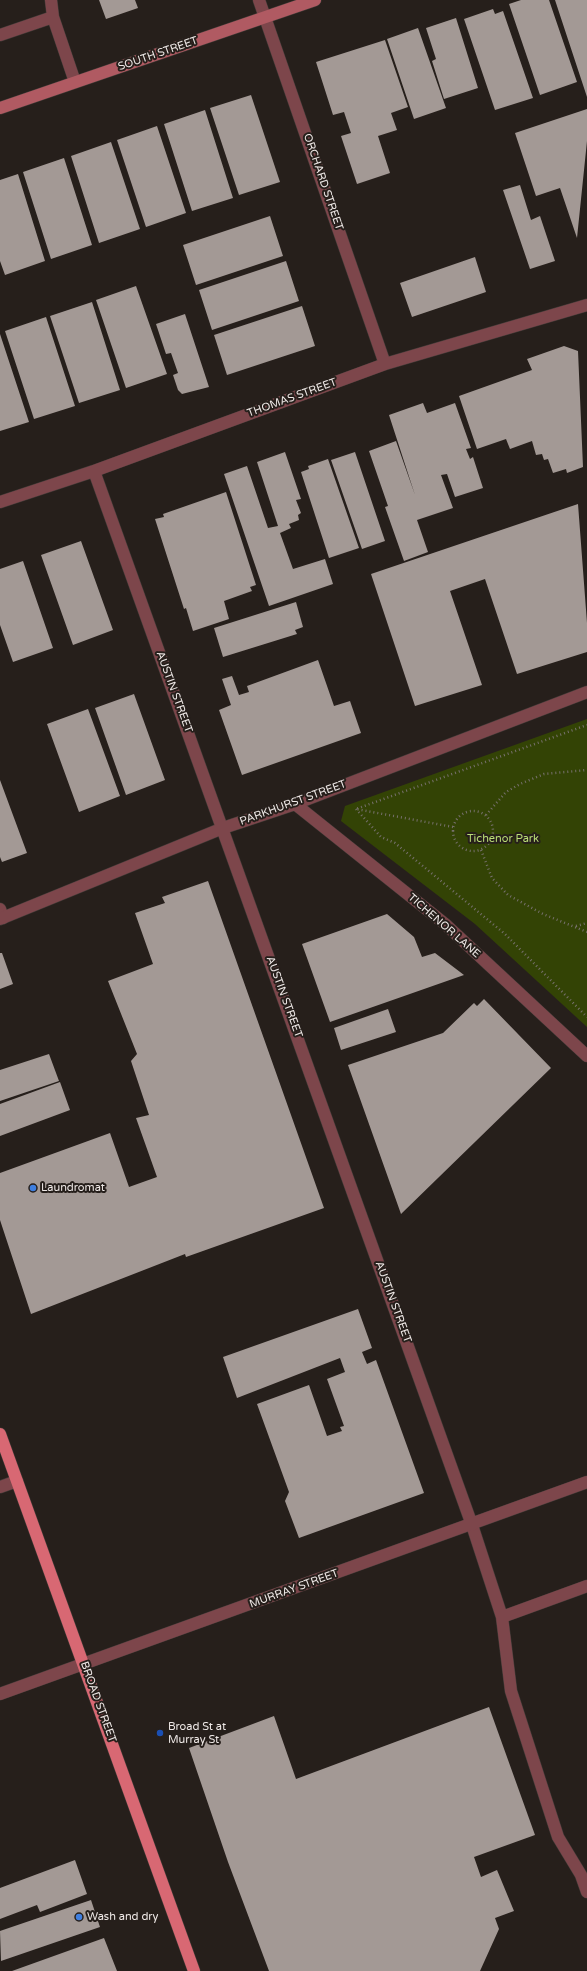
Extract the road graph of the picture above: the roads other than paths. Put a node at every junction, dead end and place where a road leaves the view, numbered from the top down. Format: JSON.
{"nodes":[{"id":1,"x":51,"y":0,"type":"edge"},
{"id":2,"x":259,"y":0,"type":"edge"},
{"id":3,"x":315,"y":0,"type":"edge"},
{"id":4,"x":53,"y":17,"type":"junction"},
{"id":5,"x":266,"y":17,"type":"junction"},
{"id":6,"x":0,"y":35,"type":"edge"},
{"id":7,"x":75,"y":82,"type":"junction"},
{"id":8,"x":0,"y":108,"type":"edge"},
{"id":9,"x":587,"y":305,"type":"edge"},
{"id":10,"x":385,"y":364,"type":"junction"},
{"id":11,"x":94,"y":470,"type":"junction"},
{"id":12,"x":0,"y":502,"type":"edge"},
{"id":13,"x":587,"y":692,"type":"edge"},
{"id":14,"x":295,"y":804,"type":"junction"},
{"id":15,"x":223,"y":828,"type":"junction"},
{"id":16,"x":1,"y":915,"type":"edge"},
{"id":17,"x":587,"y":1056,"type":"edge"},
{"id":18,"x":0,"y":1434,"type":"edge"},
{"id":19,"x":17,"y":1481,"type":"junction"},
{"id":20,"x":587,"y":1482,"type":"edge"},
{"id":21,"x":0,"y":1487,"type":"edge"},
{"id":22,"x":472,"y":1525,"type":"junction"},
{"id":23,"x":587,"y":1586,"type":"edge"},
{"id":24,"x":502,"y":1617,"type":"junction"},
{"id":25,"x":84,"y":1665,"type":"junction"},
{"id":26,"x":0,"y":1694,"type":"edge"},
{"id":27,"x":587,"y":1892,"type":"edge"},
{"id":28,"x":194,"y":1971,"type":"edge"}],
"edges":[{"from":1,"to":4,"type":"street"},
{"from":2,"to":5,"type":"street","name":"ORCHARD STREET"},
{"from":3,"to":5,"type":"main road","name":"SOUTH STREET"},
{"from":4,"to":6,"type":"street"},
{"from":4,"to":7,"type":"street"},
{"from":5,"to":7,"type":"main road","name":"SOUTH STREET"},
{"from":5,"to":10,"type":"street","name":"ORCHARD STREET"},
{"from":7,"to":8,"type":"main road","name":"SOUTH STREET"},
{"from":9,"to":10,"type":"street","name":"THOMAS STREET"},
{"from":10,"to":11,"type":"street","name":"THOMAS STREET"},
{"from":11,"to":12,"type":"street","name":"THOMAS STREET"},
{"from":11,"to":15,"type":"street","name":"AUSTIN STREET"},
{"from":13,"to":14,"type":"street","name":"PARKHURST STREET"},
{"from":14,"to":15,"type":"street","name":"PARKHURST STREET"},
{"from":14,"to":17,"type":"street","name":"TICHENOR LANE"},
{"from":15,"to":16,"type":"street","name":"PARKHURST STREET"},
{"from":15,"to":22,"type":"street","name":"AUSTIN STREET"},
{"from":18,"to":19,"type":"main road","name":"BROAD STREET"},
{"from":19,"to":21,"type":"street"},
{"from":19,"to":25,"type":"main road","name":"BROAD STREET"},
{"from":20,"to":22,"type":"street","name":"MURRAY STREET"},
{"from":22,"to":24,"type":"street","name":"AUSTIN STREET"},
{"from":22,"to":25,"type":"street","name":"MURRAY STREET"},
{"from":23,"to":24,"type":"street"},
{"from":24,"to":27,"type":"street","name":"AUSTIN STREET"},
{"from":25,"to":26,"type":"street","name":"MURRAY STREET"},
{"from":25,"to":28,"type":"main road","name":"BROAD STREET"}]}
